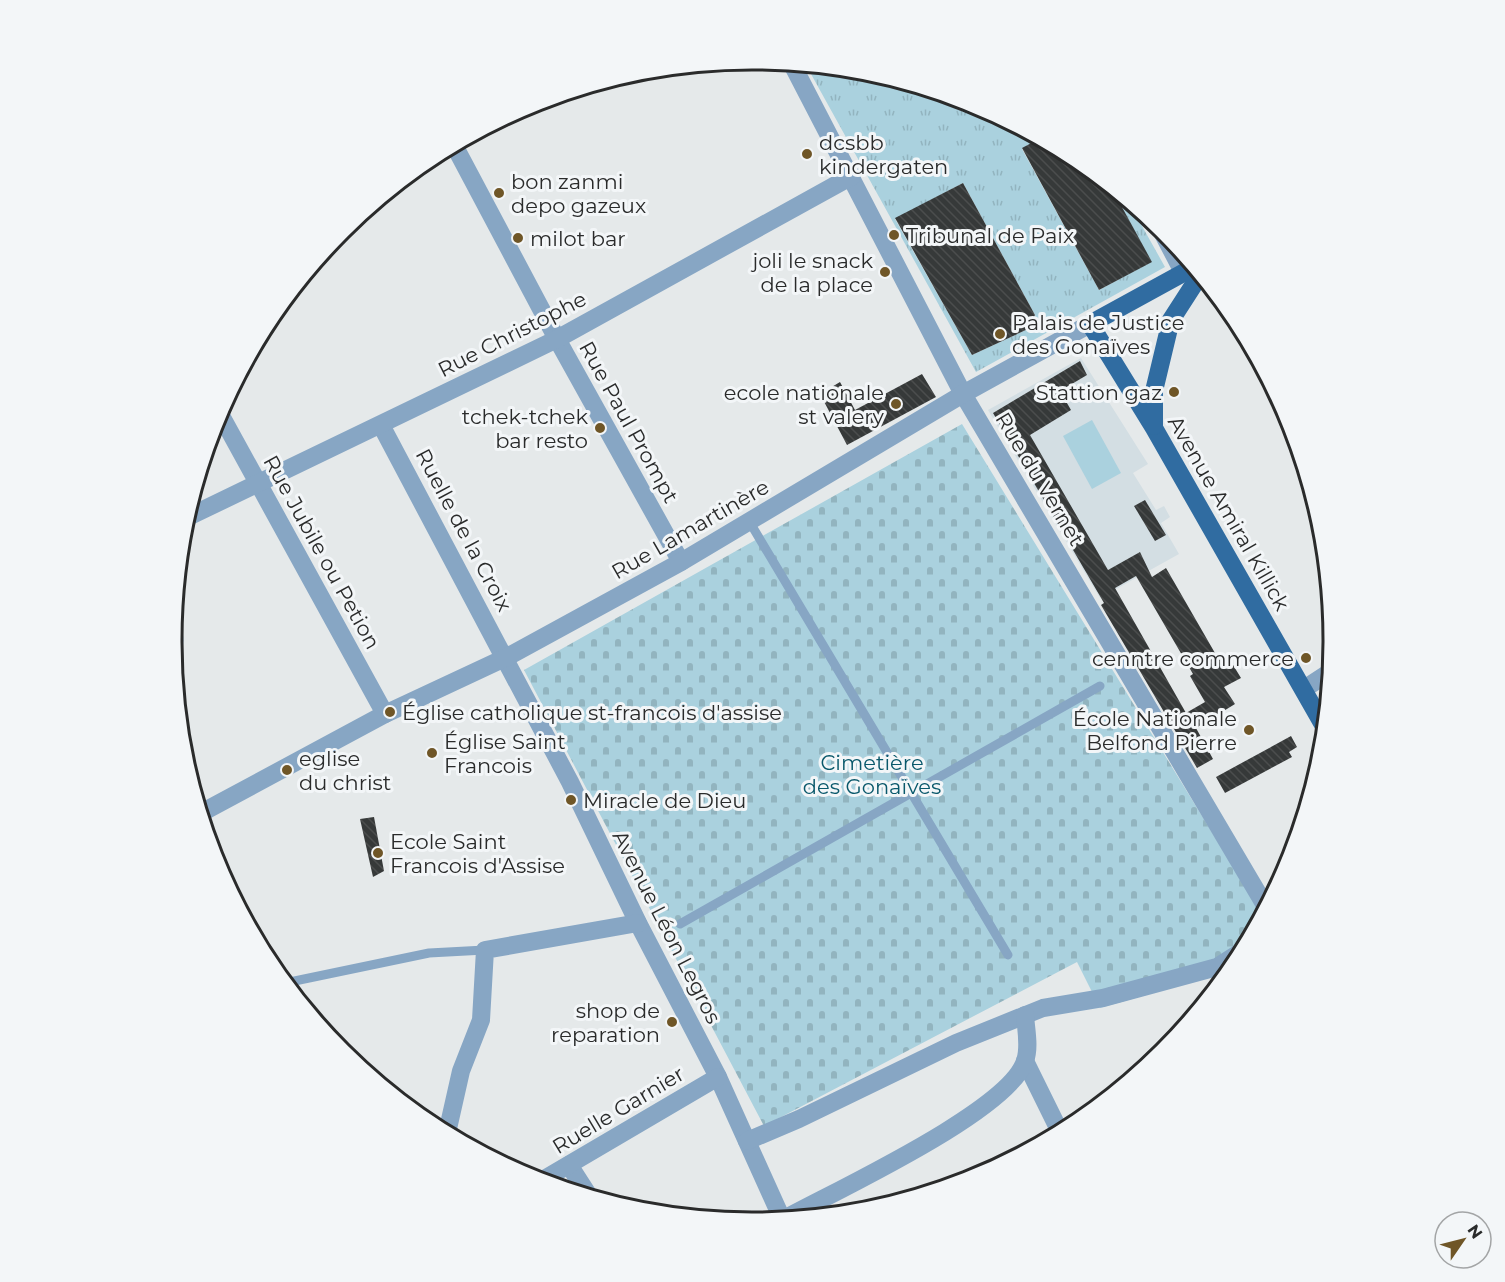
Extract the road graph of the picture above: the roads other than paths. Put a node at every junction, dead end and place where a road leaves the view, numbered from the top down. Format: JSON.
{"nodes":[{"id":1,"x":797,"y":73,"type":"edge"},
{"id":2,"x":458,"y":153,"type":"edge"},
{"id":3,"x":852,"y":176,"type":"junction"},
{"id":4,"x":1188,"y":273,"type":"edge"},
{"id":5,"x":1190,"y":276,"type":"edge"},
{"id":6,"x":1090,"y":324,"type":"junction"},
{"id":7,"x":556,"y":339,"type":"junction"},
{"id":8,"x":963,"y":394,"type":"junction"},
{"id":9,"x":225,"y":423,"type":"edge"},
{"id":10,"x":381,"y":425,"type":"junction"},
{"id":11,"x":1154,"y":428,"type":"junction"},
{"id":12,"x":258,"y":483,"type":"junction"},
{"id":13,"x":197,"y":513,"type":"edge"},
{"id":14,"x":749,"y":521,"type":"junction"},
{"id":15,"x":681,"y":562,"type":"junction"},
{"id":16,"x":507,"y":657,"type":"junction"},
{"id":17,"x":1322,"y":677,"type":"edge"},
{"id":18,"x":1100,"y":686,"type":"dead end"},
{"id":19,"x":1304,"y":689,"type":"junction"},
{"id":20,"x":385,"y":714,"type":"junction"},
{"id":21,"x":1318,"y":715,"type":"edge"},
{"id":22,"x":911,"y":792,"type":"junction"},
{"id":23,"x":207,"y":810,"type":"edge"},
{"id":24,"x":1261,"y":899,"type":"edge"},
{"id":25,"x":638,"y":923,"type":"junction"},
{"id":26,"x":680,"y":924,"type":"dead end"},
{"id":27,"x":485,"y":950,"type":"junction"},
{"id":28,"x":1008,"y":955,"type":"dead end"},
{"id":29,"x":1223,"y":963,"type":"edge"},
{"id":30,"x":295,"y":981,"type":"edge"},
{"id":31,"x":1025,"y":1015,"type":"junction"},
{"id":32,"x":1025,"y":1061,"type":"junction"},
{"id":33,"x":718,"y":1077,"type":"junction"},
{"id":34,"x":449,"y":1123,"type":"edge"},
{"id":35,"x":1056,"y":1124,"type":"edge"},
{"id":36,"x":747,"y":1141,"type":"junction"},
{"id":37,"x":569,"y":1165,"type":"junction"},
{"id":38,"x":552,"y":1175,"type":"edge"},
{"id":39,"x":583,"y":1185,"type":"edge"},
{"id":40,"x":801,"y":1209,"type":"edge"},
{"id":41,"x":779,"y":1211,"type":"edge"}],
"edges":[{"from":1,"to":3,"type":"street","name":"Rue du Vernet"},
{"from":2,"to":7,"type":"street","name":"Rue Paul Prompt"},
{"from":3,"to":7,"type":"street","name":"Rue Christophe"},
{"from":3,"to":8,"type":"street","name":"Rue du Vernet"},
{"from":4,"to":6,"type":"main road","name":"Rue Lamartinère"},
{"from":5,"to":11,"type":"main road"},
{"from":6,"to":8,"type":"street","name":"Rue Lamartinère"},
{"from":6,"to":11,"type":"main road","name":"Avenue Amiral Killick"},
{"from":7,"to":10,"type":"street","name":"Rue Christophe"},
{"from":7,"to":15,"type":"street","name":"Rue Paul Prompt"},
{"from":8,"to":14,"type":"street","name":"Rue Lamartinère"},
{"from":8,"to":24,"type":"street","name":"Rue du Vernet"},
{"from":9,"to":12,"type":"street","name":"Rue Jubile ou Petion"},
{"from":10,"to":12,"type":"street","name":"Rue Christophe"},
{"from":10,"to":16,"type":"street","name":"Ruelle de la Croix"},
{"from":11,"to":19,"type":"main road","name":"Avenue Amiral Killick"},
{"from":12,"to":13,"type":"street","name":"Rue Christophe"},
{"from":12,"to":20,"type":"street","name":"Rue Jubile ou Petion"},
{"from":14,"to":15,"type":"street","name":"Rue Lamartinère"},
{"from":14,"to":22,"type":"lane"},
{"from":15,"to":16,"type":"street","name":"Rue Lamartinère"},
{"from":16,"to":20,"type":"street","name":"Rue Lamartinère"},
{"from":16,"to":25,"type":"street","name":"Avenue Léon Legros"},
{"from":17,"to":19,"type":"street"},
{"from":18,"to":22,"type":"lane"},
{"from":19,"to":21,"type":"main road","name":"Avenue Amiral Killick"},
{"from":20,"to":23,"type":"street","name":"Rue Lamartinère"},
{"from":22,"to":26,"type":"lane"},
{"from":22,"to":28,"type":"lane"},
{"from":25,"to":27,"type":"street"},
{"from":25,"to":33,"type":"street","name":"Avenue Léon Legros"},
{"from":27,"to":30,"type":"lane"},
{"from":27,"to":34,"type":"street"},
{"from":29,"to":31,"type":"street"},
{"from":31,"to":32,"type":"street"},
{"from":31,"to":36,"type":"street"},
{"from":32,"to":35,"type":"street"},
{"from":32,"to":40,"type":"street"},
{"from":33,"to":36,"type":"street","name":"Avenue Léon Legros"},
{"from":33,"to":37,"type":"street","name":"Ruelle Garnier"},
{"from":36,"to":41,"type":"street","name":"Avenue Léon Legros"},
{"from":37,"to":38,"type":"street","name":"Ruelle Garnier"},
{"from":37,"to":39,"type":"street"}]}
